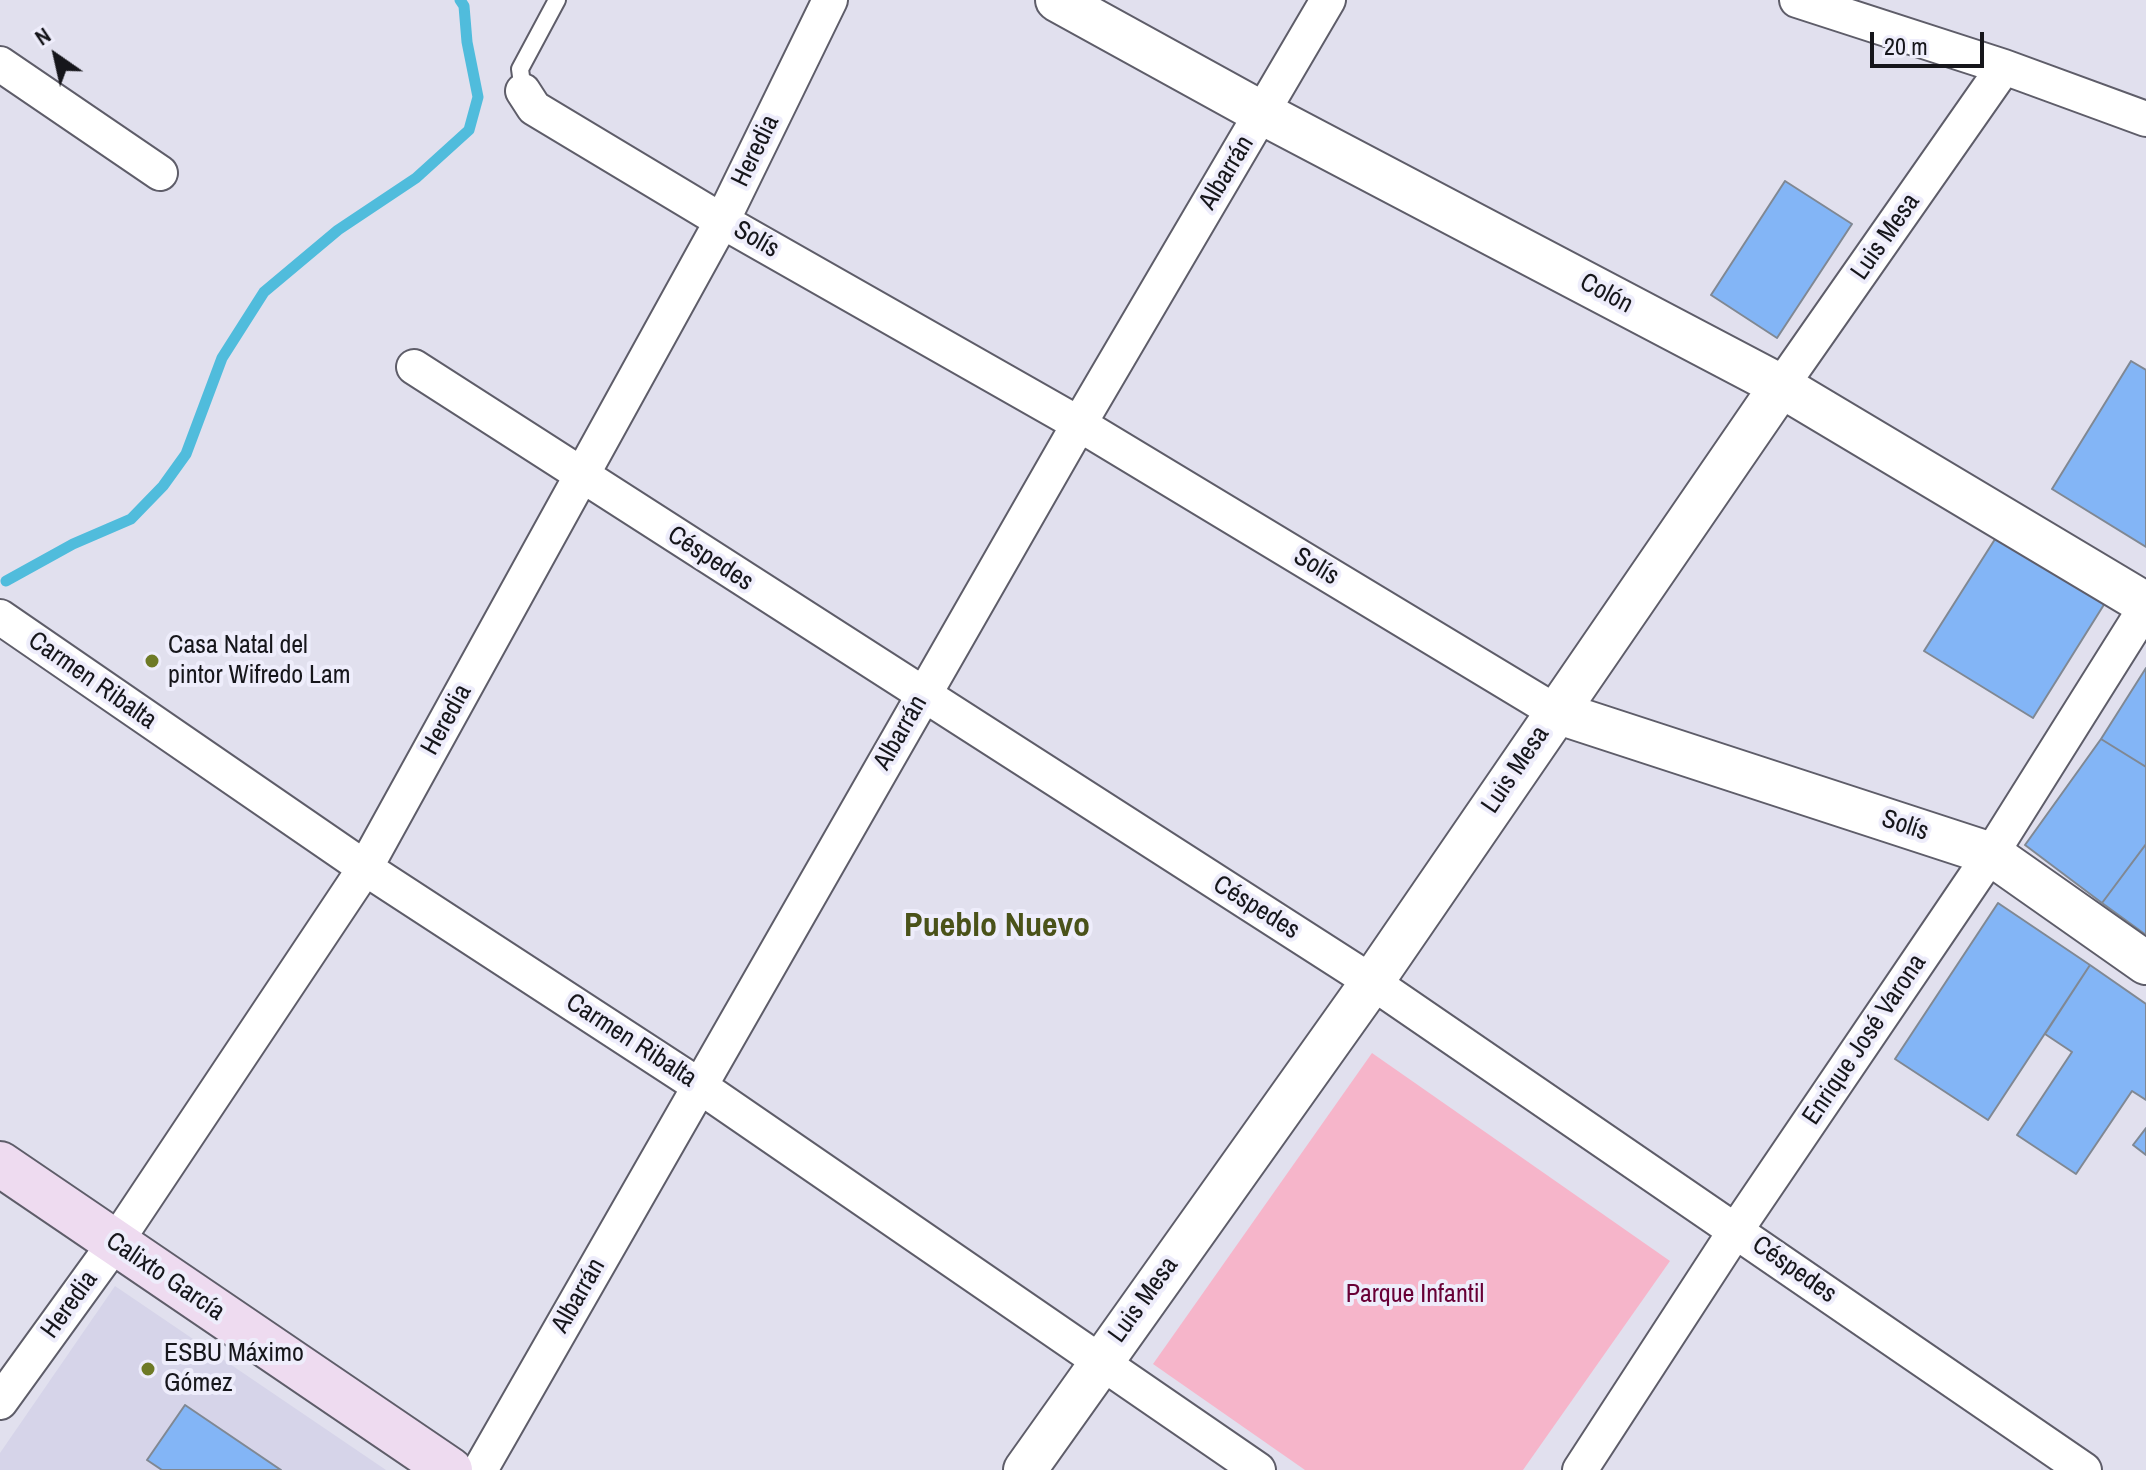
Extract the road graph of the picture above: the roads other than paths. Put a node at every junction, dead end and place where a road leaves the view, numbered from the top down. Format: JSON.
{"nodes":[{"id":1,"x":557,"y":0,"type":"edge"},
{"id":2,"x":830,"y":0,"type":"edge"},
{"id":3,"x":1057,"y":0,"type":"edge"},
{"id":4,"x":1328,"y":0,"type":"edge"},
{"id":5,"x":1797,"y":0,"type":"edge"},
{"id":6,"x":0,"y":64,"type":"edge"},
{"id":7,"x":2004,"y":67,"type":"junction"},
{"id":8,"x":523,"y":91,"type":"joint"},
{"id":9,"x":1262,"y":113,"type":"junction"},
{"id":10,"x":2146,"y":119,"type":"edge"},
{"id":11,"x":160,"y":173,"type":"dead end"},
{"id":12,"x":722,"y":221,"type":"junction"},
{"id":13,"x":414,"y":367,"type":"dead end"},
{"id":14,"x":1781,"y":386,"type":"junction"},
{"id":15,"x":1079,"y":424,"type":"junction"},
{"id":16,"x":583,"y":476,"type":"junction"},
{"id":17,"x":2146,"y":605,"type":"edge"},
{"id":18,"x":0,"y":617,"type":"edge"},
{"id":19,"x":922,"y":696,"type":"junction"},
{"id":20,"x":1556,"y":712,"type":"junction"},
{"id":21,"x":1991,"y":854,"type":"junction"},
{"id":22,"x":365,"y":868,"type":"junction"},
{"id":23,"x":2146,"y":963,"type":"edge"},
{"id":24,"x":1372,"y":982,"type":"junction"},
{"id":25,"x":698,"y":1085,"type":"junction"},
{"id":26,"x":0,"y":1164,"type":"edge"},
{"id":27,"x":1736,"y":1230,"type":"junction"},
{"id":28,"x":115,"y":1243,"type":"junction"},
{"id":29,"x":1100,"y":1362,"type":"junction"},
{"id":30,"x":0,"y":1402,"type":"edge"},
{"id":31,"x":450,"y":1470,"type":"edge"},
{"id":32,"x":480,"y":1470,"type":"edge"},
{"id":33,"x":1025,"y":1470,"type":"edge"},
{"id":34,"x":1258,"y":1470,"type":"edge"},
{"id":35,"x":1580,"y":1470,"type":"edge"},
{"id":36,"x":2084,"y":1470,"type":"edge"}],
"edges":[{"from":1,"to":8,"type":"lane"},
{"from":2,"to":12,"type":"street","name":"Heredia"},
{"from":3,"to":9,"type":"street","name":"Colón"},
{"from":4,"to":9,"type":"street","name":"Albarrán"},
{"from":5,"to":7,"type":"street"},
{"from":6,"to":11,"type":"street"},
{"from":7,"to":10,"type":"street"},
{"from":7,"to":14,"type":"street","name":"Luis Mesa"},
{"from":8,"to":12,"type":"street","name":"Solís"},
{"from":9,"to":14,"type":"street","name":"Colón"},
{"from":9,"to":15,"type":"street","name":"Albarrán"},
{"from":12,"to":15,"type":"street","name":"Solís"},
{"from":12,"to":16,"type":"street","name":"Heredia"},
{"from":13,"to":16,"type":"street","name":"Céspedes"},
{"from":14,"to":17,"type":"street","name":"Colón"},
{"from":14,"to":20,"type":"street","name":"Luis Mesa"},
{"from":15,"to":19,"type":"street","name":"Albarrán"},
{"from":15,"to":20,"type":"street","name":"Solís"},
{"from":16,"to":19,"type":"street","name":"Céspedes"},
{"from":16,"to":22,"type":"street","name":"Heredia"},
{"from":17,"to":21,"type":"street","name":"Enrique José Varona"},
{"from":18,"to":22,"type":"street","name":"Carmen Ribalta"},
{"from":19,"to":24,"type":"street","name":"Céspedes"},
{"from":19,"to":25,"type":"street","name":"Albarrán"},
{"from":20,"to":21,"type":"street","name":"Solís"},
{"from":20,"to":24,"type":"street","name":"Luis Mesa"},
{"from":21,"to":23,"type":"street","name":"Solís"},
{"from":21,"to":27,"type":"street","name":"Enrique José Varona"},
{"from":22,"to":25,"type":"street","name":"Carmen Ribalta"},
{"from":22,"to":28,"type":"street","name":"Heredia"},
{"from":24,"to":27,"type":"street","name":"Céspedes"},
{"from":24,"to":29,"type":"street","name":"Luis Mesa"},
{"from":25,"to":29,"type":"street","name":"Carmen Ribalta"},
{"from":25,"to":32,"type":"street","name":"Albarrán"},
{"from":26,"to":28,"type":"main road","name":"Calixto García"},
{"from":27,"to":35,"type":"street","name":"Enrique José Varona"},
{"from":27,"to":36,"type":"street","name":"Céspedes"},
{"from":28,"to":30,"type":"street","name":"Heredia"},
{"from":28,"to":31,"type":"main road","name":"Calixto García"},
{"from":29,"to":33,"type":"street","name":"Luis Mesa"},
{"from":29,"to":34,"type":"street","name":"Carmen Ribalta"}]}
